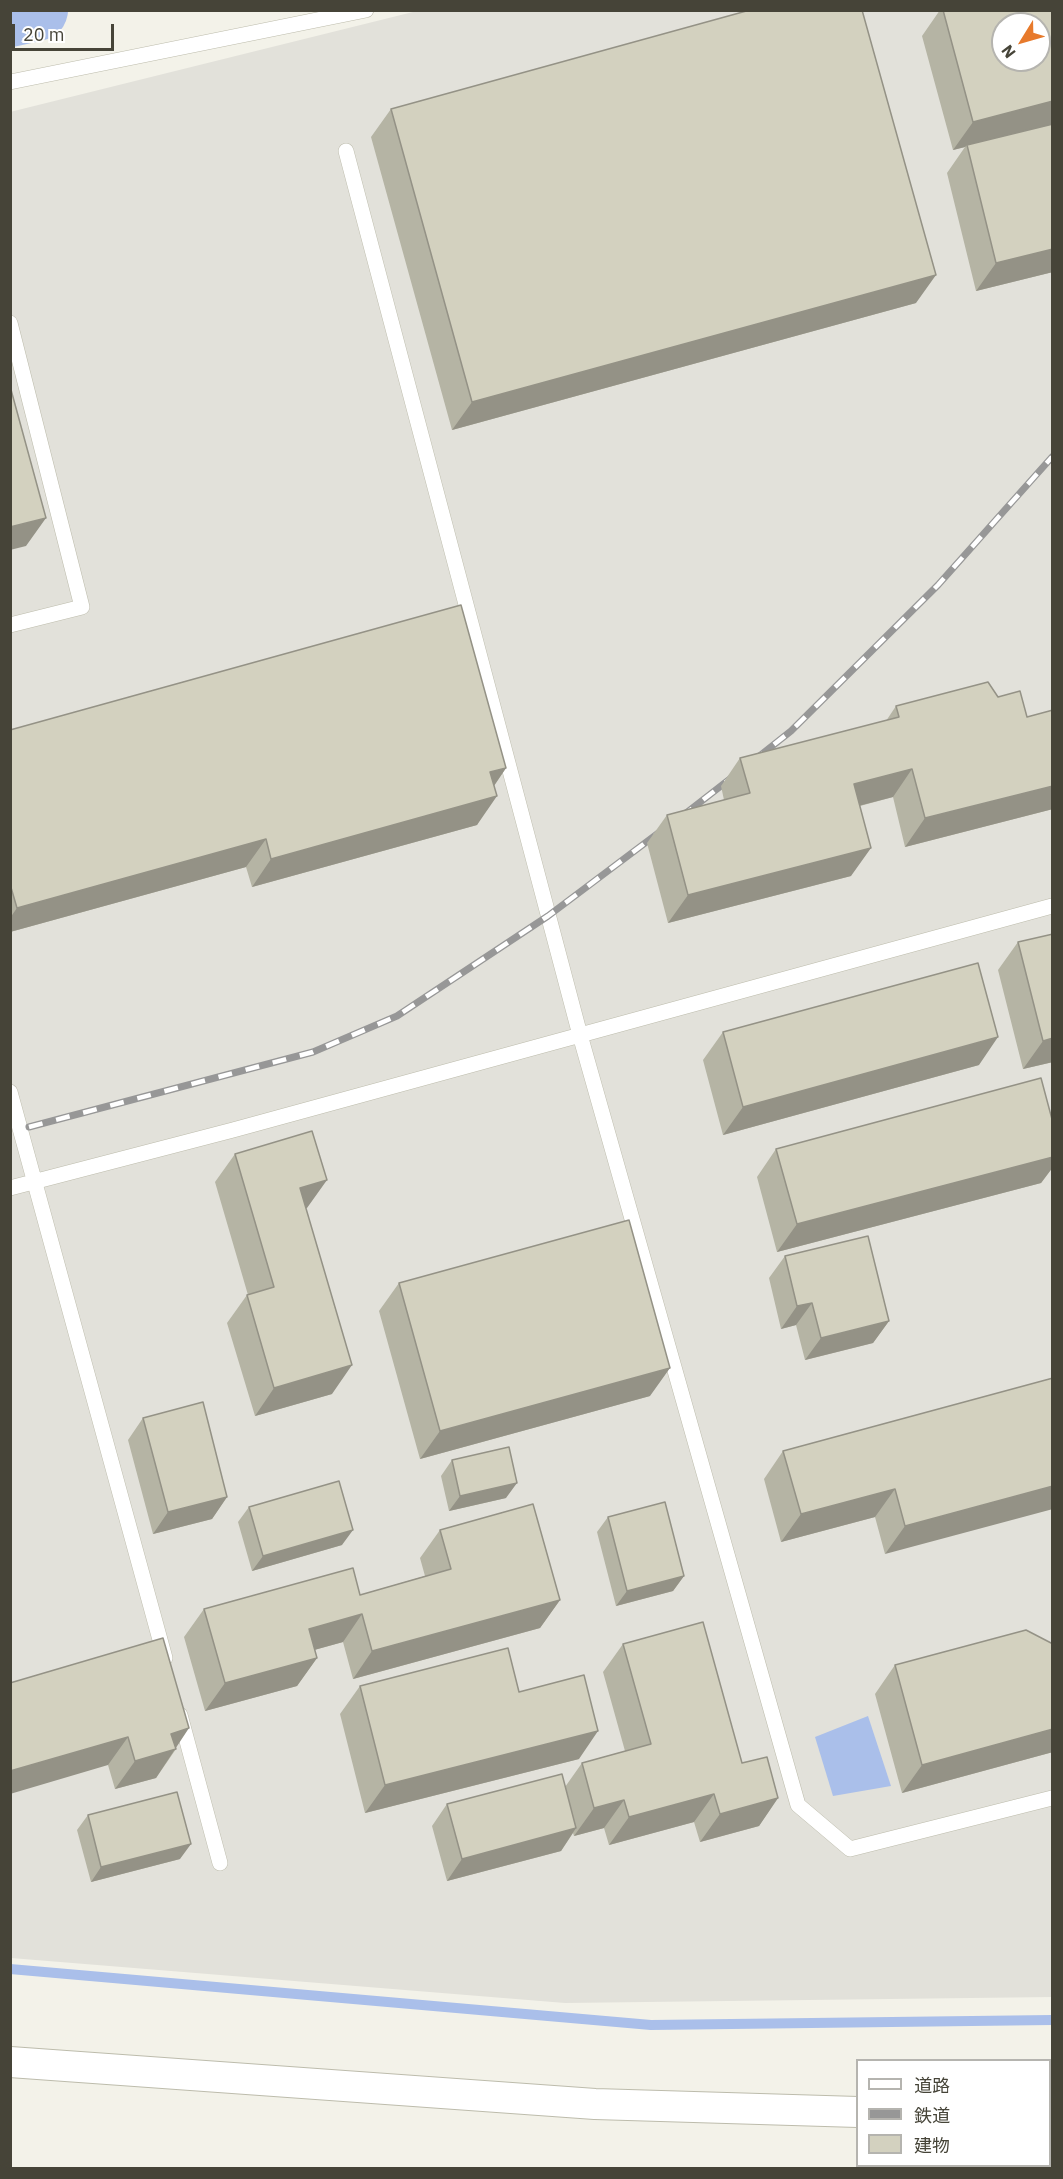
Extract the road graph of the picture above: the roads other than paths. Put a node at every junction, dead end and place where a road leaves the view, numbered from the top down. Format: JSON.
{"nodes":[{"id":1,"x":366,"y":10,"type":"edge"},
{"id":2,"x":10,"y":82,"type":"edge"},
{"id":3,"x":346,"y":151,"type":"dead end"},
{"id":4,"x":10,"y":323,"type":"edge"},
{"id":5,"x":10,"y":625,"type":"edge"},
{"id":6,"x":1053,"y":906,"type":"edge"},
{"id":7,"x":580,"y":1035,"type":"junction"},
{"id":8,"x":10,"y":1092,"type":"edge"},
{"id":9,"x":35,"y":1181,"type":"junction"},
{"id":10,"x":10,"y":1188,"type":"edge"},
{"id":11,"x":170,"y":1678,"type":"edge"},
{"id":12,"x":176,"y":1701,"type":"edge"},
{"id":13,"x":1053,"y":1798,"type":"edge"},
{"id":14,"x":220,"y":1863,"type":"dead end"},
{"id":15,"x":10,"y":2062,"type":"edge"},
{"id":16,"x":856,"y":2112,"type":"edge"}],
"edges":[{"from":1,"to":2,"type":"lane"},
{"from":3,"to":7,"type":"lane"},
{"from":4,"to":5,"type":"lane"},
{"from":6,"to":7,"type":"lane"},
{"from":7,"to":9,"type":"lane"},
{"from":7,"to":13,"type":"lane"},
{"from":8,"to":9,"type":"lane"},
{"from":9,"to":10,"type":"lane"},
{"from":9,"to":11,"type":"lane"},
{"from":12,"to":14,"type":"lane"},
{"from":15,"to":16,"type":"street"}]}
